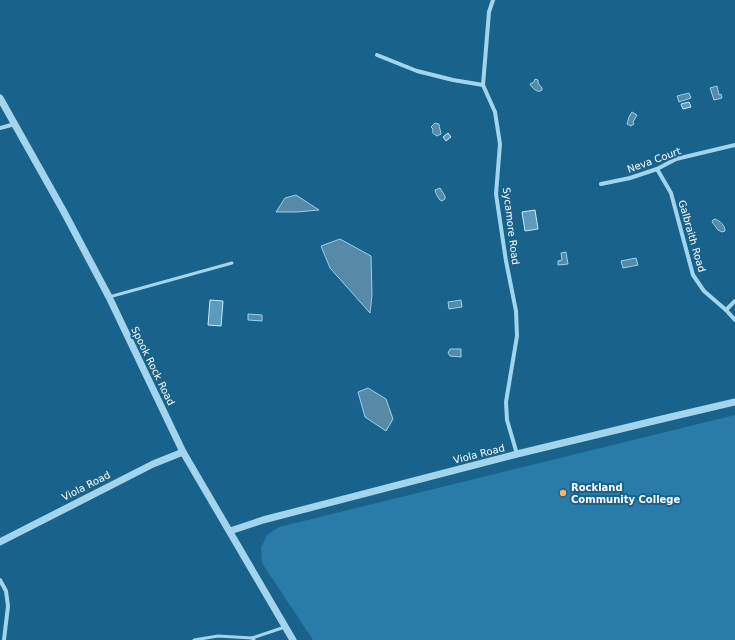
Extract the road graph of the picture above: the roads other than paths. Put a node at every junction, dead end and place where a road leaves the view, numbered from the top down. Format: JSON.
{"nodes":[{"id":1,"x":493,"y":0,"type":"edge"},
{"id":2,"x":377,"y":55,"type":"dead end"},
{"id":3,"x":483,"y":85,"type":"junction"},
{"id":4,"x":0,"y":98,"type":"edge"},
{"id":5,"x":15,"y":124,"type":"junction"},
{"id":6,"x":0,"y":128,"type":"edge"},
{"id":7,"x":735,"y":145,"type":"edge"},
{"id":8,"x":657,"y":169,"type":"junction"},
{"id":9,"x":601,"y":184,"type":"dead end"},
{"id":10,"x":232,"y":263,"type":"dead end"},
{"id":11,"x":109,"y":297,"type":"junction"},
{"id":12,"x":735,"y":300,"type":"edge"},
{"id":13,"x":726,"y":310,"type":"junction"},
{"id":14,"x":735,"y":320,"type":"edge"},
{"id":15,"x":735,"y":402,"type":"edge"},
{"id":16,"x":183,"y":452,"type":"junction"},
{"id":17,"x":517,"y":454,"type":"junction"},
{"id":18,"x":230,"y":531,"type":"junction"},
{"id":19,"x":0,"y":542,"type":"edge"},
{"id":20,"x":0,"y":580,"type":"edge"},
{"id":21,"x":285,"y":627,"type":"junction"},
{"id":22,"x":253,"y":639,"type":"edge"},
{"id":23,"x":4,"y":640,"type":"edge"},
{"id":24,"x":194,"y":640,"type":"edge"},
{"id":25,"x":293,"y":640,"type":"edge"}],
"edges":[{"from":1,"to":3,"type":"street","name":"Sycamore Road"},
{"from":2,"to":3,"type":"street"},
{"from":3,"to":17,"type":"street","name":"Sycamore Road"},
{"from":4,"to":5,"type":"street","name":"Spook Rock Road"},
{"from":5,"to":6,"type":"street"},
{"from":5,"to":11,"type":"street","name":"Spook Rock Road"},
{"from":7,"to":8,"type":"street","name":"Neva Court"},
{"from":8,"to":9,"type":"street","name":"Neva Court"},
{"from":8,"to":13,"type":"street","name":"Galbraith Road"},
{"from":10,"to":11,"type":"lane"},
{"from":11,"to":16,"type":"street","name":"Spook Rock Road"},
{"from":12,"to":13,"type":"street"},
{"from":13,"to":14,"type":"street","name":"Galbraith Road"},
{"from":15,"to":17,"type":"street","name":"Viola Road"},
{"from":16,"to":18,"type":"street","name":"Spook Rock Road"},
{"from":16,"to":19,"type":"street","name":"Viola Road"},
{"from":17,"to":18,"type":"street","name":"Viola Road"},
{"from":18,"to":21,"type":"street","name":"Spook Rock Road"},
{"from":20,"to":23,"type":"street"},
{"from":21,"to":22,"type":"lane"},
{"from":21,"to":25,"type":"street","name":"Spook Rock Road"},
{"from":22,"to":24,"type":"lane"}]}
